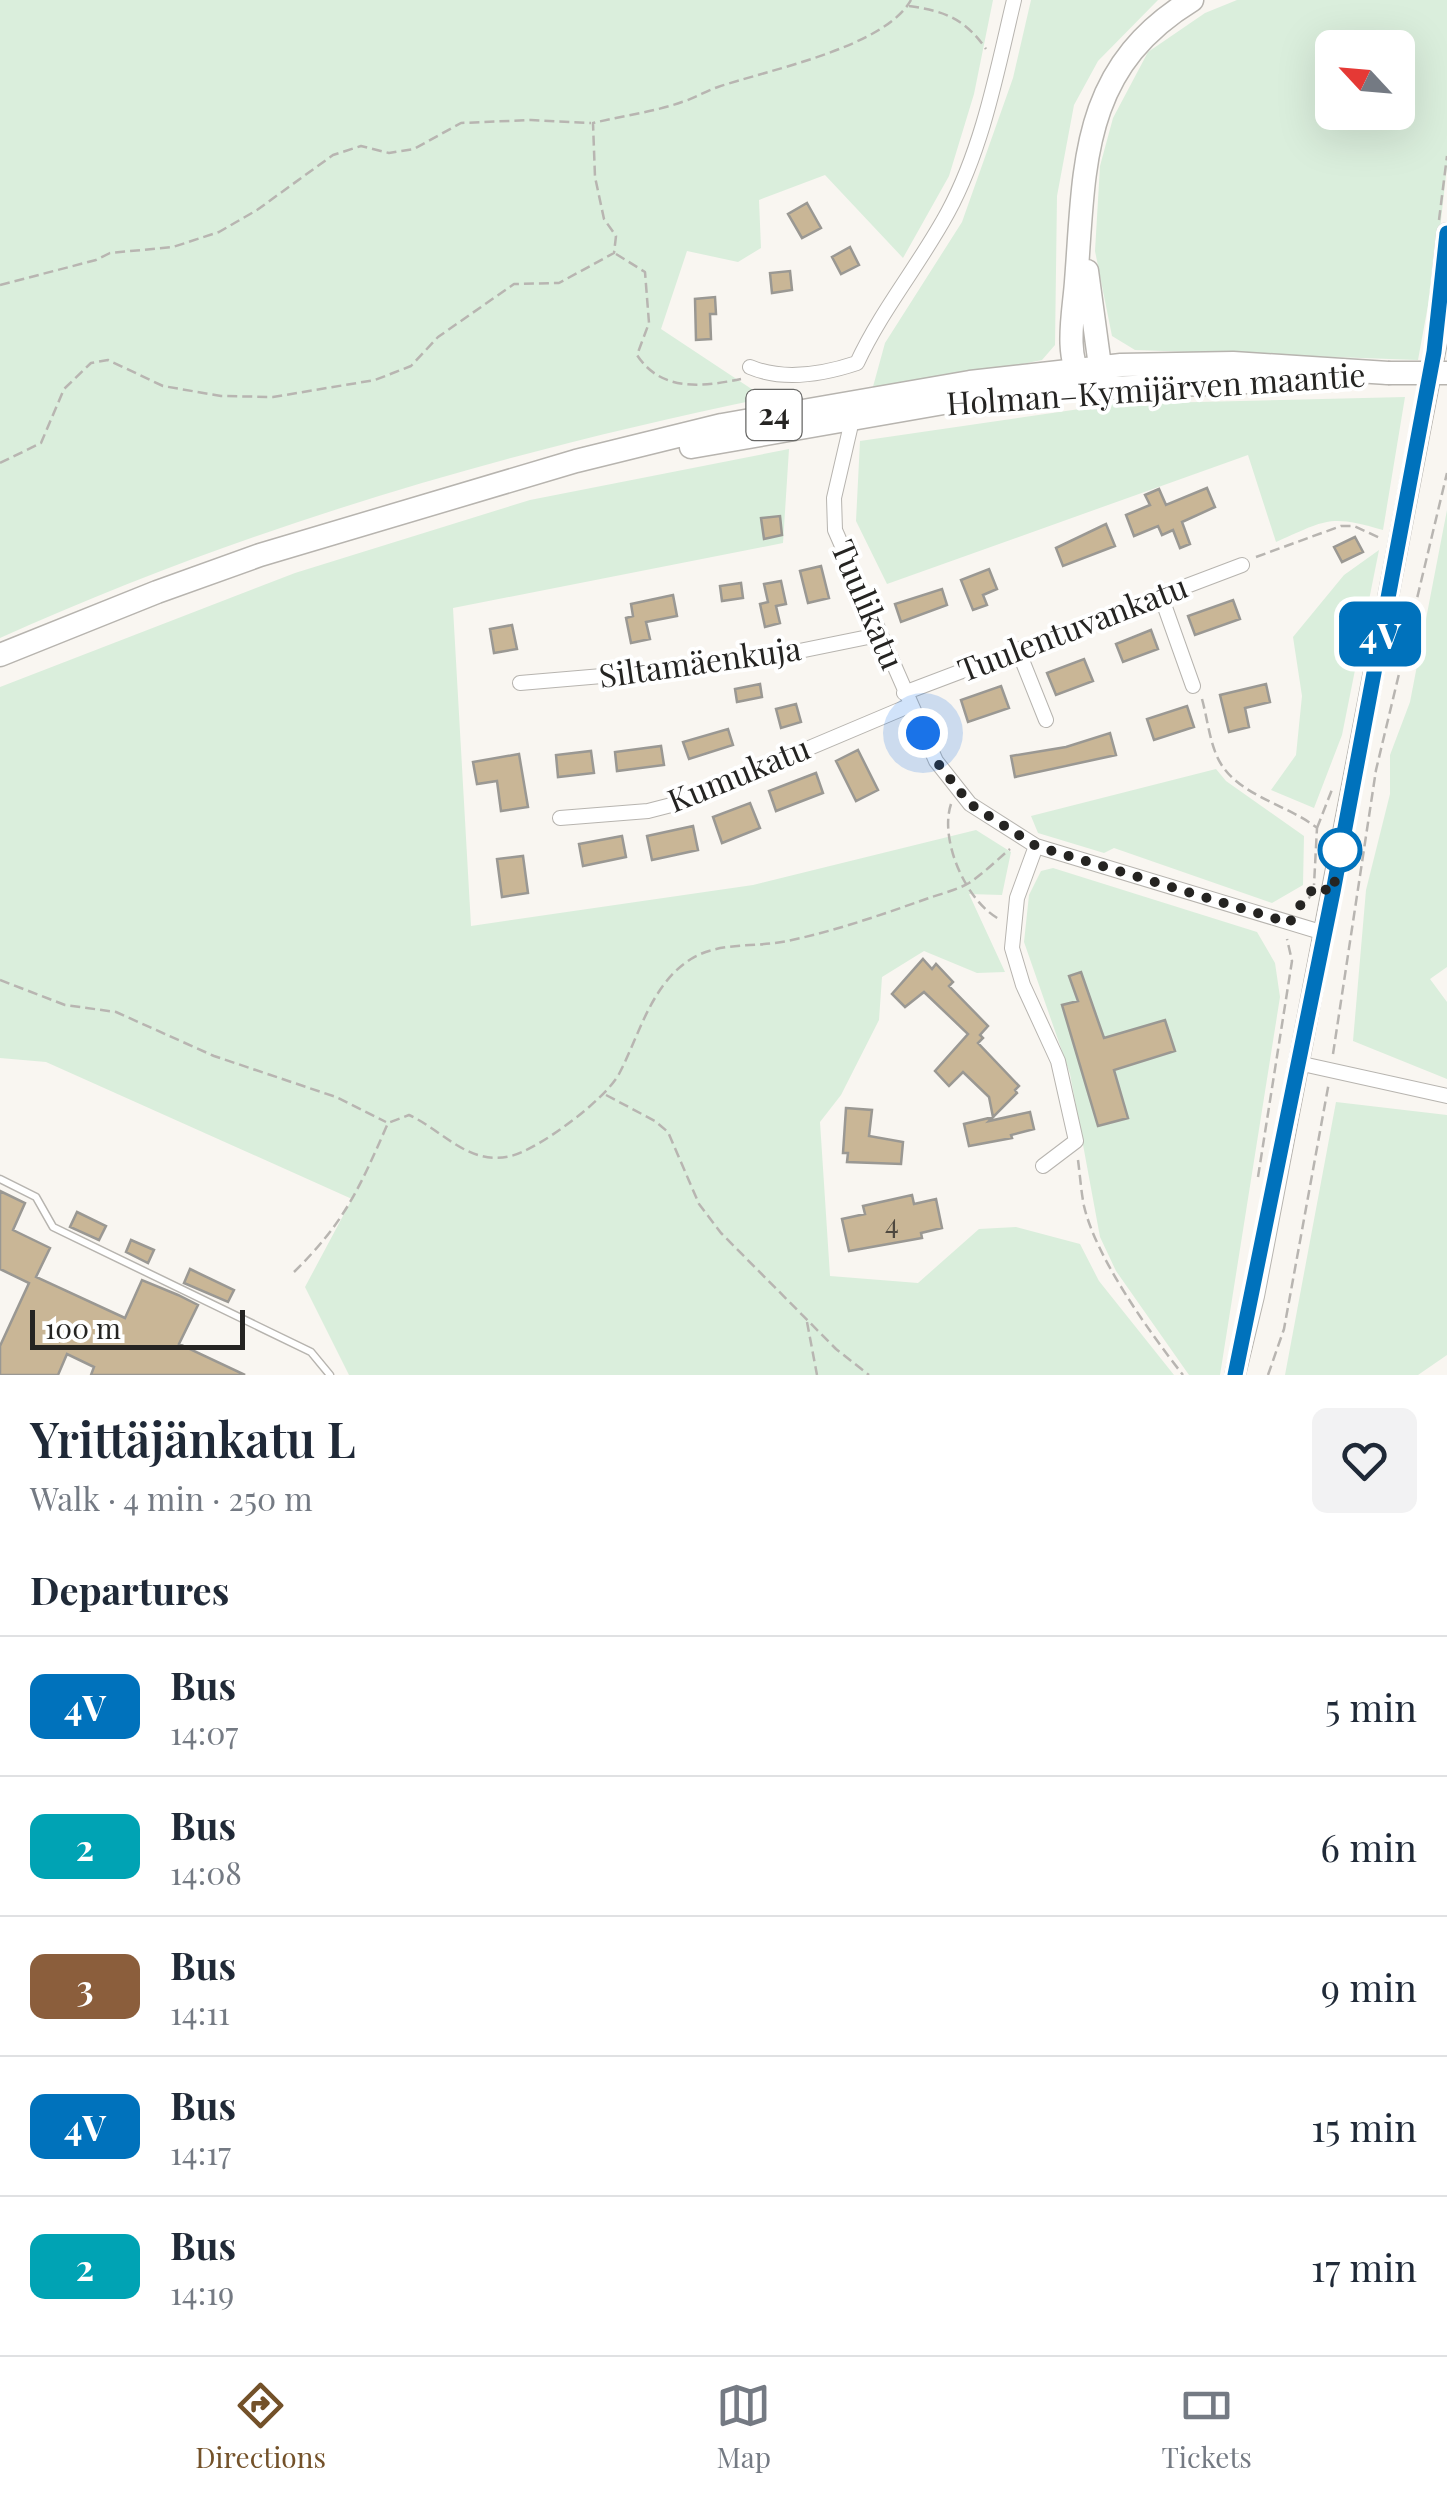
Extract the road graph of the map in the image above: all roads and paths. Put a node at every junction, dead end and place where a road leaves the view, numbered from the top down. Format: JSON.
{"nodes":[{"id":1,"x":910,"y":0,"type":"edge"},
{"id":2,"x":1014,"y":0,"type":"edge"},
{"id":3,"x":1192,"y":0,"type":"edge"},
{"id":4,"x":908,"y":6,"type":"junction"},
{"id":5,"x":998,"y":66,"type":"junction"},
{"id":6,"x":592,"y":122,"type":"junction"},
{"id":7,"x":1083,"y":198,"type":"junction"},
{"id":8,"x":1447,"y":233,"type":"edge"},
{"id":9,"x":614,"y":254,"type":"junction"},
{"id":10,"x":0,"y":285,"type":"edge"},
{"id":11,"x":1447,"y":290,"type":"edge"},
{"id":12,"x":1434,"y":352,"type":"junction"},
{"id":13,"x":750,"y":366,"type":"dead end"},
{"id":14,"x":1074,"y":369,"type":"junction"},
{"id":15,"x":1447,"y":372,"type":"edge"},
{"id":16,"x":768,"y":374,"type":"junction"},
{"id":17,"x":1096,"y":377,"type":"junction"},
{"id":18,"x":850,"y":429,"type":"dead end"},
{"id":19,"x":0,"y":463,"type":"edge"},
{"id":20,"x":1447,"y":472,"type":"edge"},
{"id":21,"x":510,"y":481,"type":"junction"},
{"id":22,"x":1397,"y":544,"type":"junction"},
{"id":23,"x":1242,"y":565,"type":"joint"},
{"id":24,"x":1161,"y":596,"type":"junction"},
{"id":25,"x":878,"y":635,"type":"junction"},
{"id":26,"x":1018,"y":650,"type":"junction"},
{"id":27,"x":0,"y":655,"type":"edge"},
{"id":28,"x":520,"y":683,"type":"dead end"},
{"id":29,"x":1193,"y":686,"type":"joint"},
{"id":30,"x":908,"y":699,"type":"junction"},
{"id":31,"x":1046,"y":720,"type":"dead end"},
{"id":32,"x":956,"y":788,"type":"junction"},
{"id":33,"x":560,"y":818,"type":"dead end"},
{"id":34,"x":1029,"y":842,"type":"junction"},
{"id":35,"x":967,"y":884,"type":"junction"},
{"id":36,"x":1333,"y":892,"type":"junction"},
{"id":37,"x":1357,"y":898,"type":"junction"},
{"id":38,"x":1012,"y":921,"type":"junction"},
{"id":39,"x":1290,"y":923,"type":"junction"},
{"id":40,"x":1324,"y":933,"type":"junction"},
{"id":41,"x":0,"y":980,"type":"edge"},
{"id":42,"x":1298,"y":1063,"type":"junction"},
{"id":43,"x":1331,"y":1071,"type":"junction"},
{"id":44,"x":604,"y":1094,"type":"junction"},
{"id":45,"x":1447,"y":1096,"type":"edge"},
{"id":46,"x":388,"y":1122,"type":"junction"},
{"id":47,"x":1076,"y":1141,"type":"junction"},
{"id":48,"x":1043,"y":1166,"type":"dead end"},
{"id":49,"x":0,"y":1179,"type":"edge"},
{"id":50,"x":1256,"y":1188,"type":"dead end"},
{"id":51,"x":294,"y":1272,"type":"dead end"},
{"id":52,"x":807,"y":1320,"type":"junction"},
{"id":53,"x":330,"y":1375,"type":"edge"},
{"id":54,"x":816,"y":1375,"type":"edge"},
{"id":55,"x":869,"y":1375,"type":"edge"},
{"id":56,"x":1183,"y":1375,"type":"edge"},
{"id":57,"x":1236,"y":1375,"type":"edge"},
{"id":58,"x":1268,"y":1375,"type":"edge"}],
"edges":[{"from":1,"to":4,"type":"path"},
{"from":2,"to":5,"type":"street"},
{"from":3,"to":7,"type":"highway"},
{"from":4,"to":5,"type":"path"},
{"from":4,"to":6,"type":"path"},
{"from":5,"to":16,"type":"street"},
{"from":6,"to":9,"type":"path"},
{"from":6,"to":10,"type":"path"},
{"from":7,"to":14,"type":"highway"},
{"from":7,"to":17,"type":"highway"},
{"from":8,"to":12,"type":"main road"},
{"from":9,"to":16,"type":"path"},
{"from":9,"to":19,"type":"path"},
{"from":11,"to":12,"type":"main road"},
{"from":12,"to":22,"type":"main road"},
{"from":13,"to":16,"type":"street"},
{"from":14,"to":17,"type":"highway"},
{"from":14,"to":21,"type":"highway","name":"Holman–Kymijärven maantie","number":"24"},
{"from":15,"to":17,"type":"highway","name":"Holman–Kymijärven maantie","number":"24","bridge":true},
{"from":17,"to":21,"type":"highway","name":"Holman–Kymijärven maantie","number":"24"},
{"from":18,"to":25,"type":"street","name":"Tuulikatu"},
{"from":20,"to":37,"type":"path"},
{"from":21,"to":27,"type":"highway","name":"Holman–Kymijärven maantie","number":"24"},
{"from":22,"to":23,"type":"path"},
{"from":22,"to":36,"type":"main road"},
{"from":23,"to":24,"type":"street","name":"Tuulentuvankatu"},
{"from":24,"to":26,"type":"street","name":"Tuulentuvankatu"},
{"from":24,"to":29,"type":"street"},
{"from":25,"to":28,"type":"street","name":"Siltamäenkuja"},
{"from":25,"to":30,"type":"street","name":"Tuulikatu"},
{"from":26,"to":30,"type":"street","name":"Tuulentuvankatu"},
{"from":26,"to":31,"type":"street"},
{"from":29,"to":39,"type":"path"},
{"from":30,"to":32,"type":"street","name":"Tuulikatu"},
{"from":30,"to":33,"type":"street","name":"Kumukatu"},
{"from":32,"to":34,"type":"street","name":"Tuulikatu"},
{"from":32,"to":35,"type":"path"},
{"from":34,"to":35,"type":"path"},
{"from":34,"to":38,"type":"street"},
{"from":34,"to":39,"type":"street","name":"Tuulikatu"},
{"from":35,"to":38,"type":"path"},
{"from":35,"to":44,"type":"path"},
{"from":36,"to":37,"type":"path"},
{"from":36,"to":40,"type":"main road"},
{"from":37,"to":43,"type":"path"},
{"from":38,"to":47,"type":"street"},
{"from":39,"to":40,"type":"street","name":"Tuulikatu"},
{"from":39,"to":50,"type":"path"},
{"from":40,"to":42,"type":"main road"},
{"from":41,"to":46,"type":"path"},
{"from":42,"to":43,"type":"street"},
{"from":42,"to":57,"type":"main road"},
{"from":43,"to":45,"type":"street"},
{"from":43,"to":58,"type":"path"},
{"from":44,"to":46,"type":"path"},
{"from":44,"to":52,"type":"path"},
{"from":46,"to":51,"type":"path"},
{"from":47,"to":48,"type":"street"},
{"from":47,"to":56,"type":"path"},
{"from":49,"to":53,"type":"lane"},
{"from":52,"to":54,"type":"path"},
{"from":52,"to":55,"type":"path"}]}
